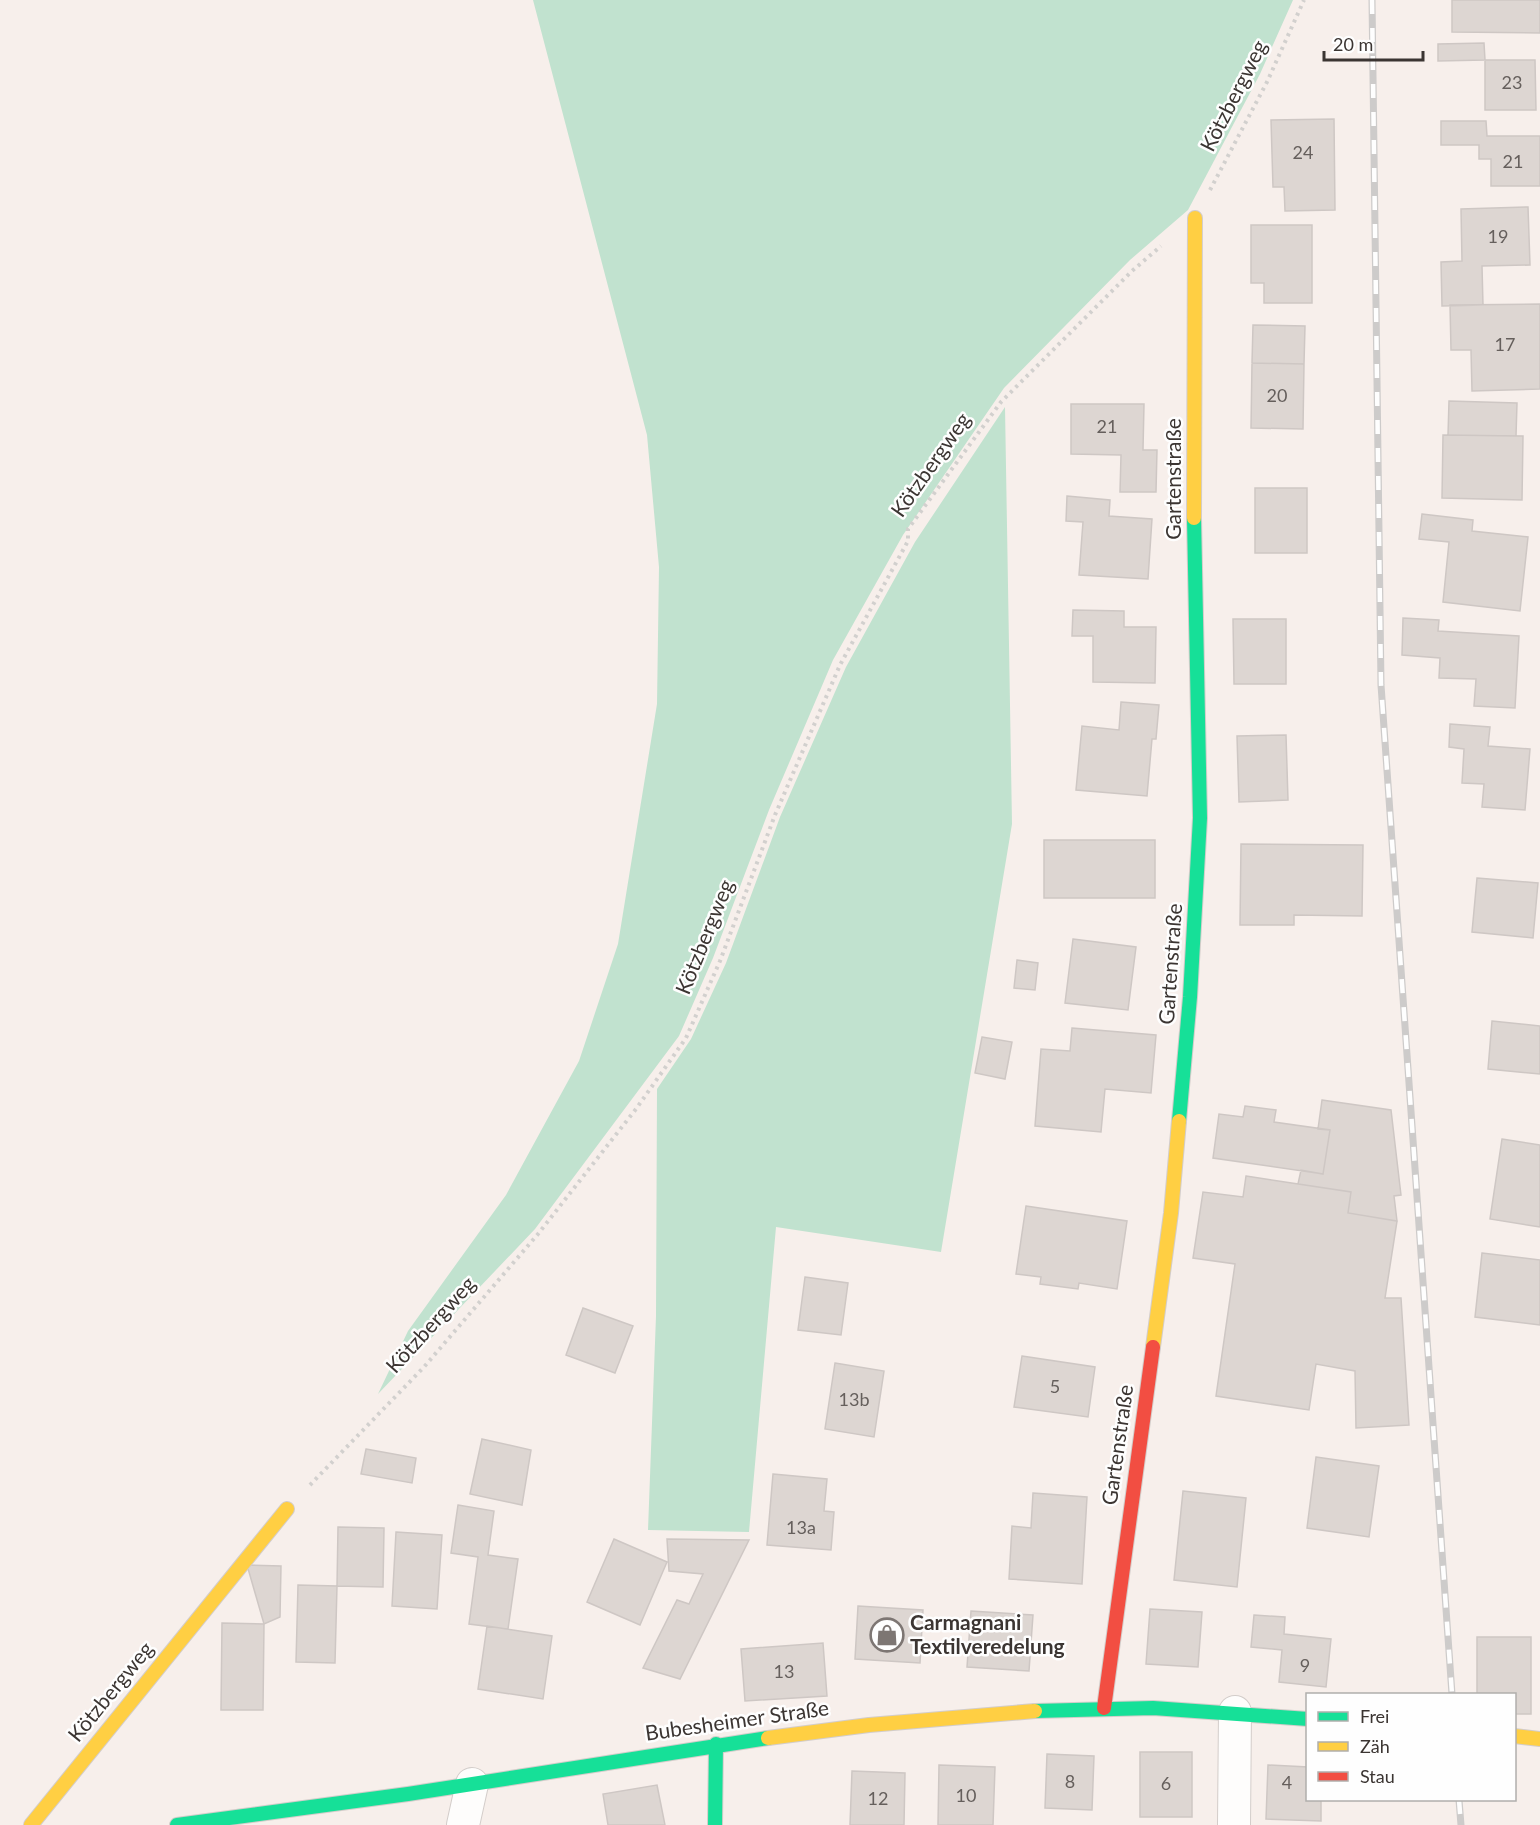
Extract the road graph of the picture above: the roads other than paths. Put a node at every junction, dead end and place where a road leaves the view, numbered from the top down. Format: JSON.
{"nodes":[{"id":1,"x":1196,"y":218,"type":"road end"},
{"id":2,"x":287,"y":1509,"type":"road end"},
{"id":3,"x":1104,"y":1708,"type":"junction"},
{"id":4,"x":1235,"y":1712,"type":"junction"},
{"id":5,"x":1306,"y":1719,"type":"edge"},
{"id":6,"x":1516,"y":1736,"type":"edge"},
{"id":7,"x":1540,"y":1739,"type":"edge"},
{"id":8,"x":716,"y":1744,"type":"junction"},
{"id":9,"x":472,"y":1784,"type":"junction"},
{"id":10,"x":30,"y":1825,"type":"edge"},
{"id":11,"x":177,"y":1825,"type":"edge"},
{"id":12,"x":463,"y":1825,"type":"edge"},
{"id":13,"x":715,"y":1825,"type":"edge"},
{"id":14,"x":1234,"y":1825,"type":"edge"}],
"edges":[{"from":1,"to":3,"type":"street","name":"Gartenstraße"},
{"from":2,"to":10,"type":"street","name":"Kötzbergweg"},
{"from":3,"to":4,"type":"street","name":"Bubesheimer Straße"},
{"from":3,"to":8,"type":"street","name":"Bubesheimer Straße"},
{"from":4,"to":5,"type":"street","name":"Bubesheimer Straße"},
{"from":4,"to":14,"type":"street"},
{"from":6,"to":7,"type":"street"},
{"from":8,"to":9,"type":"street","name":"Bubesheimer Straße"},
{"from":8,"to":13,"type":"street"},
{"from":9,"to":11,"type":"street","name":"Bubesheimer Straße"},
{"from":9,"to":12,"type":"street"}]}
